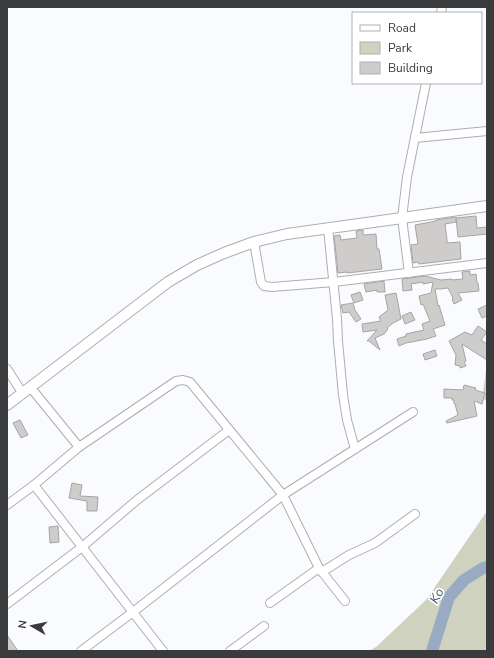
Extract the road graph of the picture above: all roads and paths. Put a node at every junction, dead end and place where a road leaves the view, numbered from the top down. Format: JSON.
{"nodes":[{"id":1,"x":426,"y":84,"type":"edge"},
{"id":2,"x":487,"y":131,"type":"edge"},
{"id":3,"x":415,"y":138,"type":"junction"},
{"id":4,"x":487,"y":206,"type":"edge"},
{"id":5,"x":402,"y":218,"type":"junction"},
{"id":6,"x":328,"y":228,"type":"junction"},
{"id":7,"x":254,"y":242,"type":"junction"},
{"id":8,"x":487,"y":263,"type":"edge"},
{"id":9,"x":409,"y":273,"type":"junction"},
{"id":10,"x":334,"y":282,"type":"junction"},
{"id":11,"x":7,"y":369,"type":"edge"},
{"id":12,"x":27,"y":391,"type":"junction"},
{"id":13,"x":7,"y":405,"type":"edge"},
{"id":14,"x":413,"y":412,"type":"dead end"},
{"id":15,"x":229,"y":430,"type":"junction"},
{"id":16,"x":79,"y":447,"type":"junction"},
{"id":17,"x":355,"y":449,"type":"junction"},
{"id":18,"x":34,"y":485,"type":"junction"},
{"id":19,"x":283,"y":496,"type":"junction"},
{"id":20,"x":7,"y":505,"type":"edge"},
{"id":21,"x":415,"y":514,"type":"dead end"},
{"id":22,"x":82,"y":547,"type":"junction"},
{"id":23,"x":320,"y":570,"type":"junction"},
{"id":24,"x":345,"y":601,"type":"dead end"},
{"id":25,"x":270,"y":602,"type":"dead end"},
{"id":26,"x":7,"y":604,"type":"edge"},
{"id":27,"x":133,"y":612,"type":"junction"},
{"id":28,"x":264,"y":626,"type":"dead end"},
{"id":29,"x":81,"y":651,"type":"edge"},
{"id":30,"x":163,"y":651,"type":"edge"},
{"id":31,"x":230,"y":651,"type":"edge"}],
"edges":[{"from":1,"to":3,"type":"street"},
{"from":2,"to":3,"type":"street"},
{"from":3,"to":5,"type":"street"},
{"from":4,"to":5,"type":"main road"},
{"from":5,"to":6,"type":"main road"},
{"from":5,"to":9,"type":"street"},
{"from":6,"to":7,"type":"main road"},
{"from":6,"to":10,"type":"street"},
{"from":7,"to":10,"type":"street"},
{"from":7,"to":12,"type":"main road"},
{"from":8,"to":9,"type":"street"},
{"from":9,"to":10,"type":"street"},
{"from":10,"to":17,"type":"street"},
{"from":11,"to":12,"type":"street"},
{"from":12,"to":13,"type":"main road"},
{"from":12,"to":16,"type":"street"},
{"from":14,"to":17,"type":"street"},
{"from":15,"to":16,"type":"street"},
{"from":15,"to":19,"type":"street"},
{"from":15,"to":22,"type":"street"},
{"from":16,"to":18,"type":"street"},
{"from":17,"to":19,"type":"street"},
{"from":18,"to":20,"type":"street"},
{"from":18,"to":22,"type":"street"},
{"from":19,"to":23,"type":"street"},
{"from":19,"to":27,"type":"street"},
{"from":21,"to":23,"type":"street"},
{"from":22,"to":26,"type":"street"},
{"from":22,"to":27,"type":"street"},
{"from":23,"to":24,"type":"street"},
{"from":23,"to":25,"type":"street"},
{"from":27,"to":29,"type":"street"},
{"from":27,"to":30,"type":"street"},
{"from":28,"to":31,"type":"street"}]}
